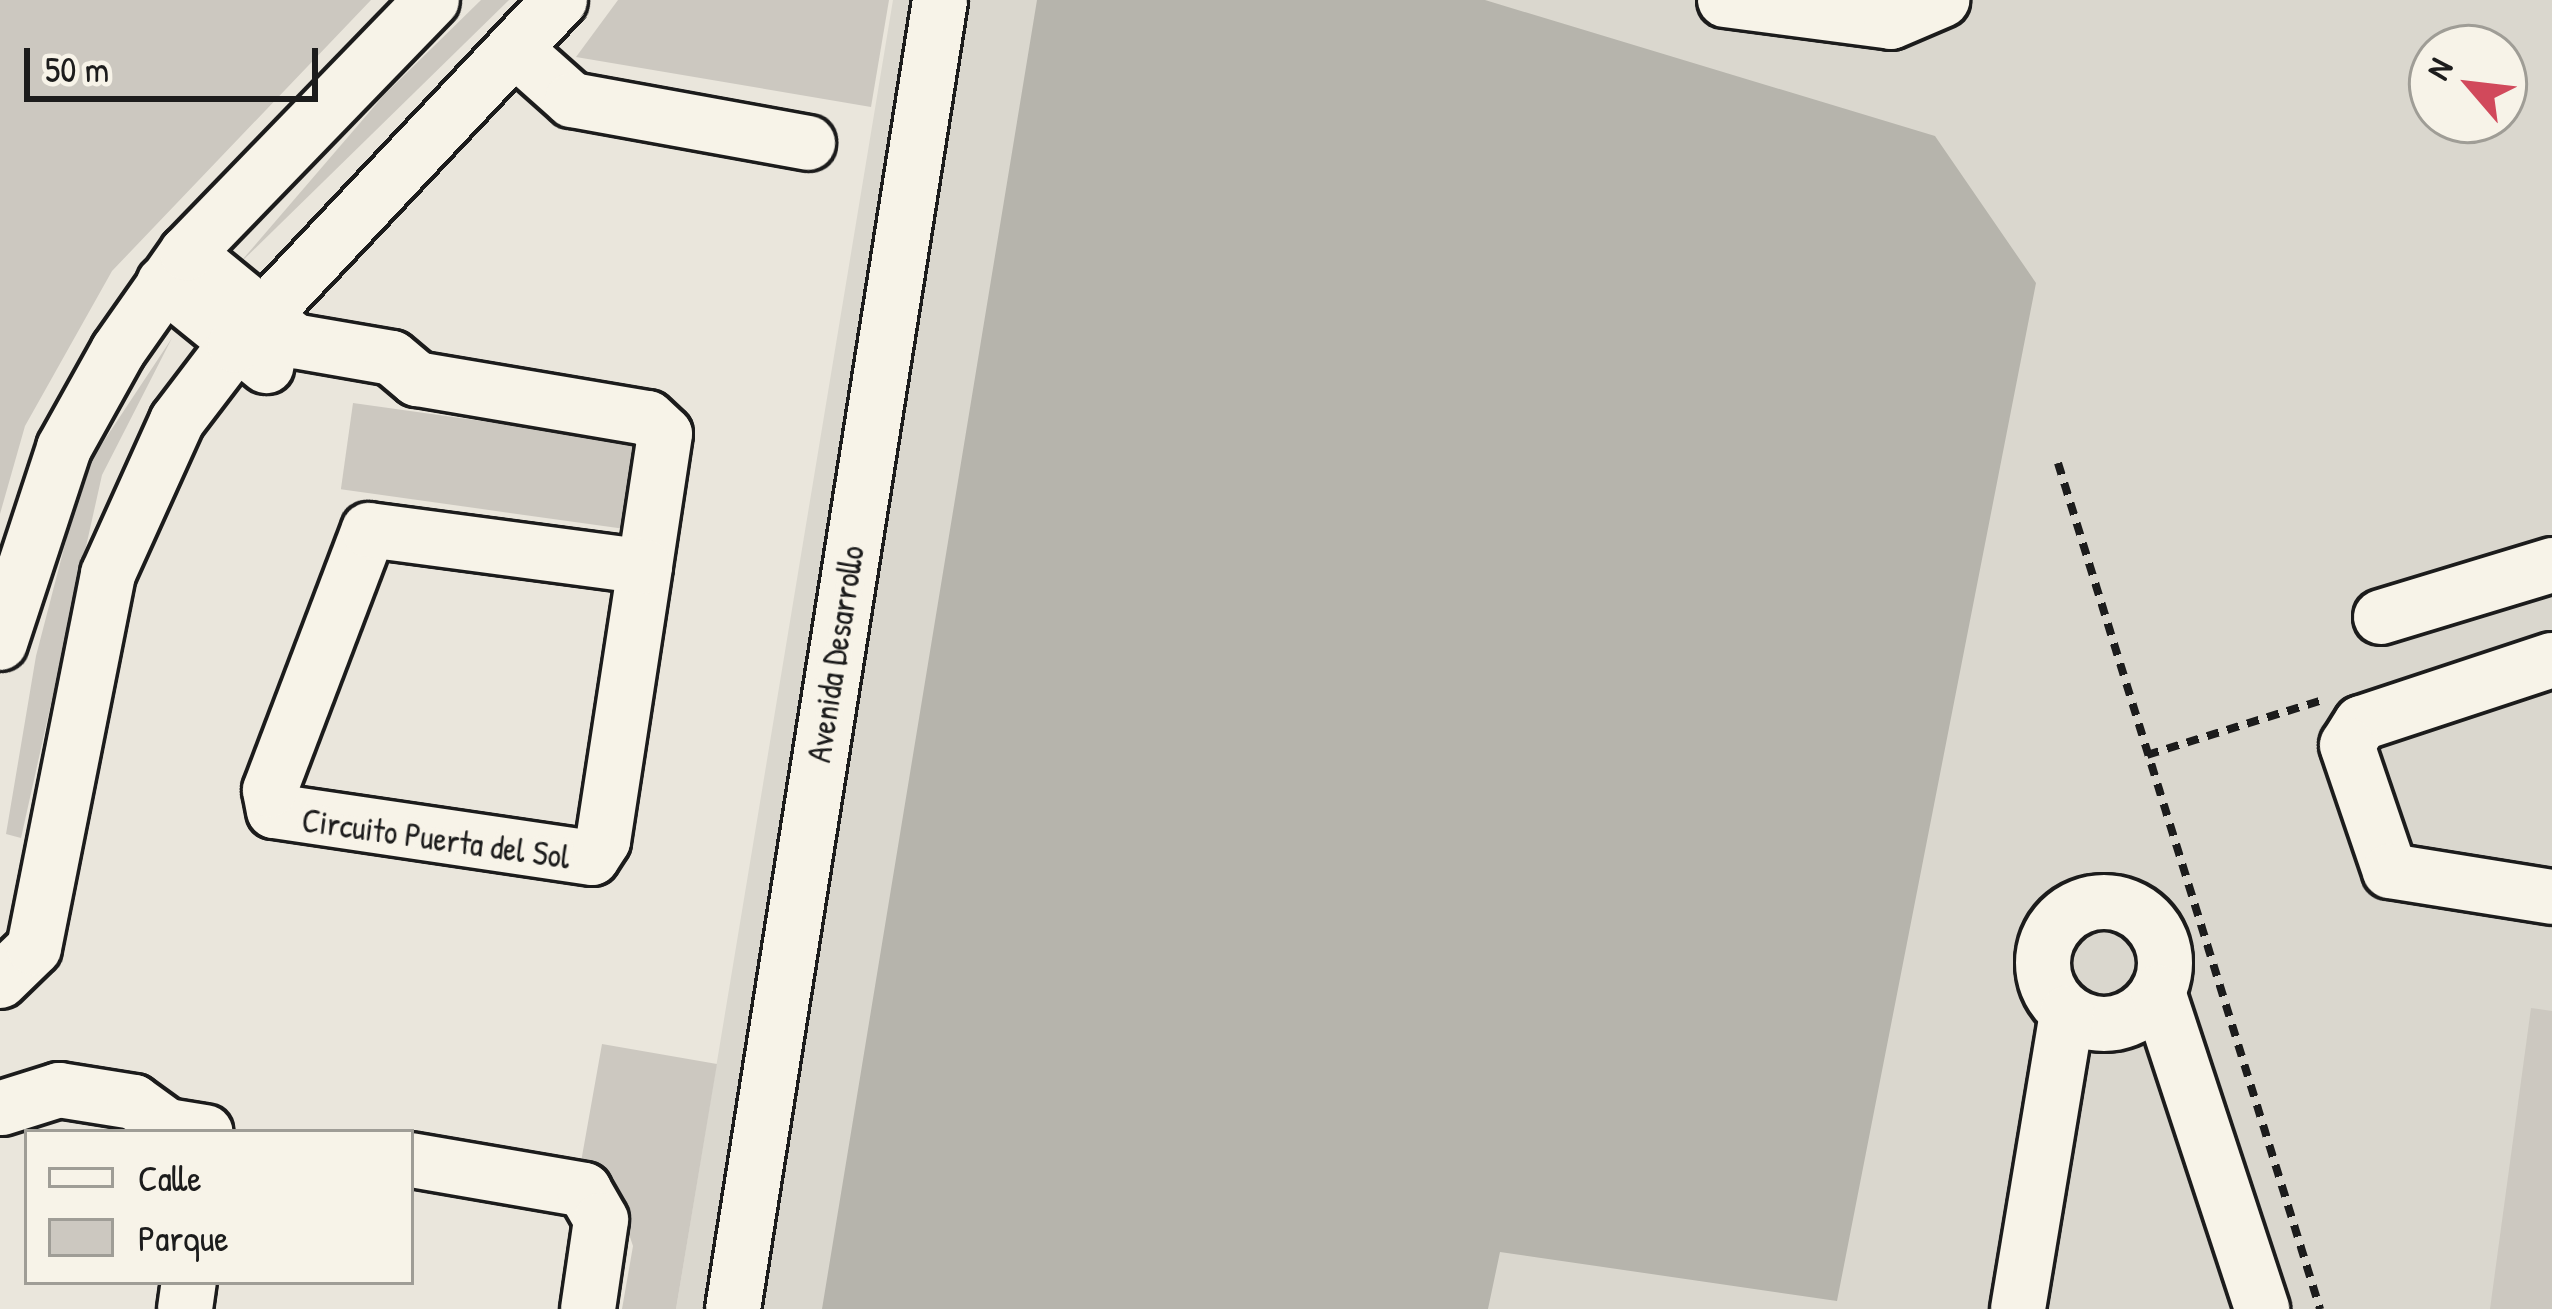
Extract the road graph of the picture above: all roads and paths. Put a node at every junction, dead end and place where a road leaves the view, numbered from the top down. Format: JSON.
{"nodes":[{"id":1,"x":432,"y":0,"type":"edge"},
{"id":2,"x":940,"y":0,"type":"edge"},
{"id":3,"x":1725,"y":0,"type":"edge"},
{"id":4,"x":1942,"y":0,"type":"edge"},
{"id":5,"x":538,"y":26,"type":"edge"},
{"id":6,"x":808,"y":143,"type":"dead end"},
{"id":7,"x":176,"y":268,"type":"junction"},
{"id":8,"x":249,"y":331,"type":"junction"},
{"id":9,"x":2058,"y":463,"type":"dead end"},
{"id":10,"x":2552,"y":565,"type":"edge"},
{"id":11,"x":645,"y":567,"type":"junction"},
{"id":12,"x":2381,"y":616,"type":"dead end"},
{"id":13,"x":0,"y":643,"type":"edge"},
{"id":14,"x":2552,"y":660,"type":"edge"},
{"id":15,"x":2552,"y":897,"type":"edge"},
{"id":16,"x":21,"y":898,"type":"edge"},
{"id":17,"x":0,"y":981,"type":"edge"},
{"id":18,"x":2158,"y":992,"type":"junction"},
{"id":19,"x":2067,"y":1013,"type":"junction"},
{"id":20,"x":16,"y":1116,"type":"edge"},
{"id":21,"x":174,"y":1129,"type":"edge"},
{"id":22,"x":414,"y":1161,"type":"edge"},
{"id":23,"x":588,"y":1309,"type":"edge"},
{"id":24,"x":733,"y":1309,"type":"edge"},
{"id":25,"x":2018,"y":1309,"type":"edge"},
{"id":26,"x":2262,"y":1309,"type":"edge"},
{"id":27,"x":2320,"y":1309,"type":"edge"}],
"edges":[{"from":1,"to":7,"type":"street"},
{"from":2,"to":24,"type":"street","name":"Avenida Desarrollo"},
{"from":3,"to":4,"type":"street"},
{"from":5,"to":6,"type":"street"},
{"from":5,"to":8,"type":"street"},
{"from":7,"to":8,"type":"street","name":"Circuito Puerta del Sol"},
{"from":7,"to":13,"type":"street"},
{"from":8,"to":11,"type":"street","name":"Circuito Puerta del Sol"},
{"from":8,"to":16,"type":"street"},
{"from":9,"to":27,"type":"path"},
{"from":10,"to":12,"type":"street"},
{"from":11,"to":11,"type":"street","name":"Circuito Puerta del Sol"},
{"from":14,"to":15,"type":"street"},
{"from":16,"to":17,"type":"street"},
{"from":18,"to":19,"type":"street"},
{"from":18,"to":19,"type":"street"},
{"from":18,"to":26,"type":"street"},
{"from":19,"to":25,"type":"street"},
{"from":20,"to":21,"type":"street"},
{"from":22,"to":23,"type":"street"}]}
